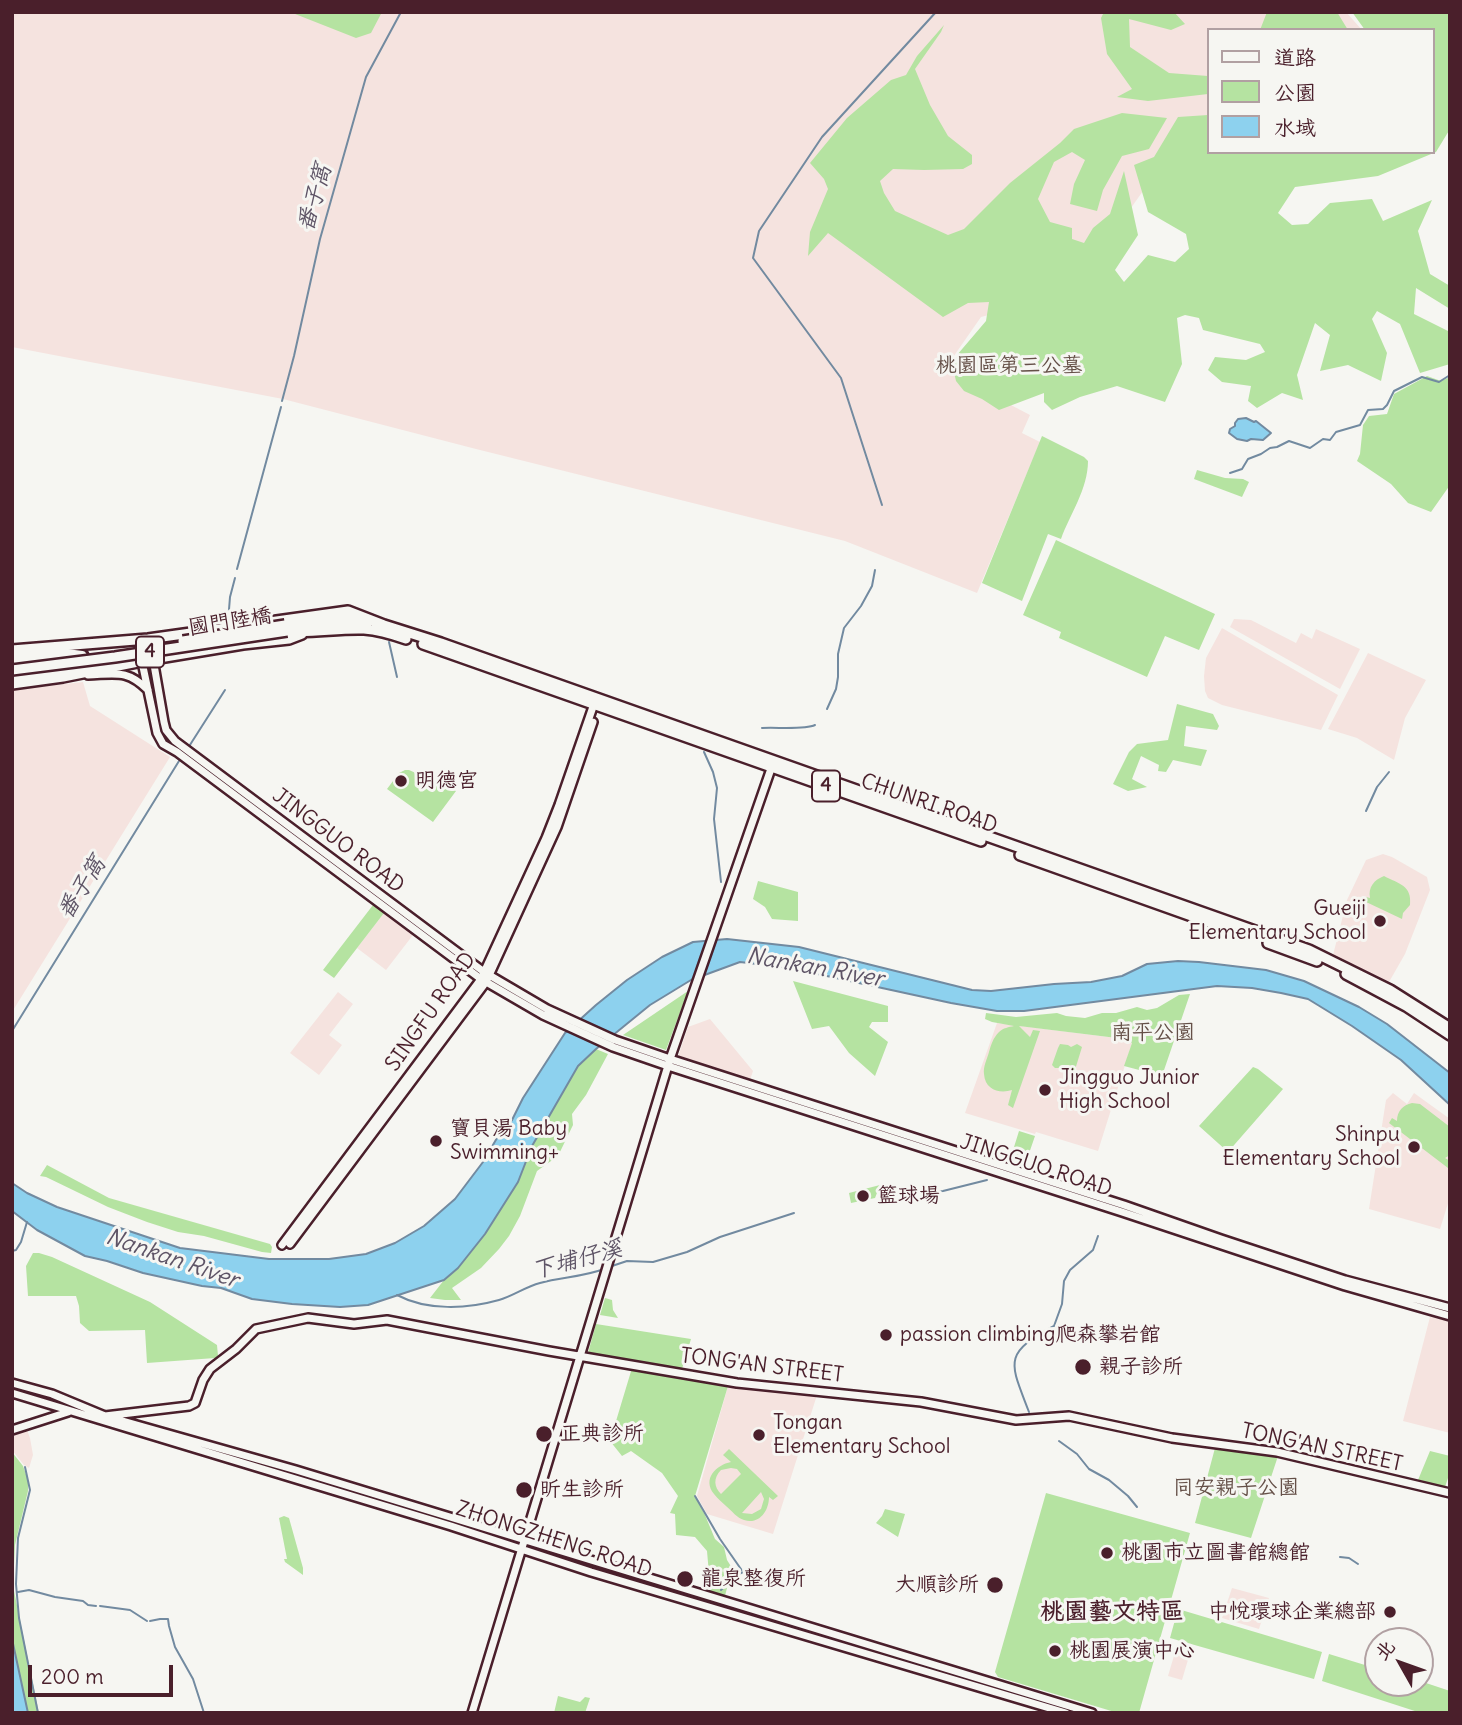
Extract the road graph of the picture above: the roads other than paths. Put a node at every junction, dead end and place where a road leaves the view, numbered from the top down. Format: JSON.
{"nodes":[{"id":1,"x":347,"y":620,"type":"junction"},
{"id":2,"x":286,"y":628,"type":"junction"},
{"id":3,"x":307,"y":632,"type":"junction"},
{"id":4,"x":148,"y":639,"type":"junction"},
{"id":5,"x":12,"y":650,"type":"edge"},
{"id":6,"x":82,"y":656,"type":"junction"},
{"id":7,"x":115,"y":657,"type":"junction"},
{"id":8,"x":12,"y":658,"type":"edge"},
{"id":9,"x":153,"y":659,"type":"junction"},
{"id":10,"x":142,"y":662,"type":"junction"},
{"id":11,"x":12,"y":664,"type":"edge"},
{"id":12,"x":12,"y":670,"type":"edge"},
{"id":13,"x":515,"y":672,"type":"junction"},
{"id":14,"x":12,"y":677,"type":"edge"},
{"id":15,"x":63,"y":677,"type":"junction"},
{"id":16,"x":12,"y":684,"type":"edge"},
{"id":17,"x":148,"y":690,"type":"junction"},
{"id":18,"x":597,"y":701,"type":"junction"},
{"id":19,"x":772,"y":764,"type":"junction"},
{"id":20,"x":1189,"y":911,"type":"junction"},
{"id":21,"x":485,"y":977,"type":"junction"},
{"id":22,"x":1450,"y":1028,"type":"edge"},
{"id":23,"x":1450,"y":1035,"type":"edge"},
{"id":24,"x":669,"y":1063,"type":"junction"},
{"id":25,"x":286,"y":1245,"type":"dead end"},
{"id":26,"x":1450,"y":1308,"type":"edge"},
{"id":27,"x":1450,"y":1316,"type":"edge"},
{"id":28,"x":579,"y":1356,"type":"junction"},
{"id":29,"x":12,"y":1383,"type":"edge"},
{"id":30,"x":12,"y":1393,"type":"edge"},
{"id":31,"x":72,"y":1412,"type":"junction"},
{"id":32,"x":105,"y":1416,"type":"junction"},
{"id":33,"x":12,"y":1430,"type":"edge"},
{"id":34,"x":1450,"y":1493,"type":"edge"},
{"id":35,"x":524,"y":1540,"type":"junction"},
{"id":36,"x":522,"y":1548,"type":"junction"},
{"id":37,"x":472,"y":1713,"type":"edge"},
{"id":38,"x":1066,"y":1713,"type":"edge"},
{"id":39,"x":1092,"y":1713,"type":"edge"}],
"edges":[{"from":1,"to":2,"type":"main road","number":"4"},
{"from":1,"to":3,"type":"main road","number":"4"},
{"from":1,"to":4,"type":"main road","number":"4"},
{"from":1,"to":13,"type":"main road","number":"4"},
{"from":1,"to":13,"type":"main road","number":"4"},
{"from":2,"to":3,"type":"main road","number":"4"},
{"from":2,"to":6,"type":"main road","name":"國門陸橋","number":"4","bridge":true},
{"from":2,"to":7,"type":"main road","name":"國門陸橋","number":"4","bridge":true},
{"from":3,"to":9,"type":"main road","number":"4"},
{"from":4,"to":5,"type":"main road","number":"4"},
{"from":4,"to":9,"type":"street","name":"JINGGUO ROAD"},
{"from":6,"to":8,"type":"highway"},
{"from":6,"to":11,"type":"main road","name":"國門陸橋","number":"4"},
{"from":7,"to":12,"type":"main road","name":"國門陸橋","number":"4","bridge":true},
{"from":7,"to":14,"type":"highway","bridge":true},
{"from":9,"to":10,"type":"main road","number":"4"},
{"from":9,"to":21,"type":"street","name":"JINGGUO ROAD"},
{"from":10,"to":15,"type":"main road","number":"4"},
{"from":10,"to":17,"type":"street","name":"JINGGUO ROAD"},
{"from":13,"to":18,"type":"main road","name":"CHUNRI ROAD","number":"4"},
{"from":15,"to":16,"type":"main road","number":"4"},
{"from":15,"to":17,"type":"street"},
{"from":17,"to":21,"type":"street","name":"JINGGUO ROAD"},
{"from":18,"to":19,"type":"main road","name":"CHUNRI ROAD","number":"4"},
{"from":18,"to":21,"type":"street","name":"SINGFU ROAD"},
{"from":19,"to":20,"type":"main road","name":"CHUNRI ROAD","number":"4"},
{"from":19,"to":24,"type":"street"},
{"from":20,"to":22,"type":"main road","number":"4"},
{"from":20,"to":23,"type":"main road","number":"4"},
{"from":21,"to":24,"type":"street","name":"JINGGUO ROAD"},
{"from":21,"to":25,"type":"street","name":"SINGFU ROAD"},
{"from":24,"to":26,"type":"street","name":"JINGGUO ROAD"},
{"from":24,"to":27,"type":"street","name":"JINGGUO ROAD"},
{"from":24,"to":28,"type":"street"},
{"from":28,"to":32,"type":"street","name":"TONG'AN STREET"},
{"from":28,"to":34,"type":"street","name":"TONG'AN STREET"},
{"from":28,"to":35,"type":"street"},
{"from":29,"to":32,"type":"street","name":"ZHONGZHENG ROAD"},
{"from":30,"to":31,"type":"street","name":"ZHONGZHENG ROAD"},
{"from":31,"to":33,"type":"street"},
{"from":31,"to":36,"type":"street","name":"ZHONGZHENG ROAD"},
{"from":32,"to":35,"type":"street","name":"ZHONGZHENG ROAD"},
{"from":35,"to":36,"type":"street"},
{"from":35,"to":39,"type":"street","name":"ZHONGZHENG ROAD"},
{"from":36,"to":37,"type":"street"},
{"from":36,"to":38,"type":"street","name":"ZHONGZHENG ROAD"}]}
